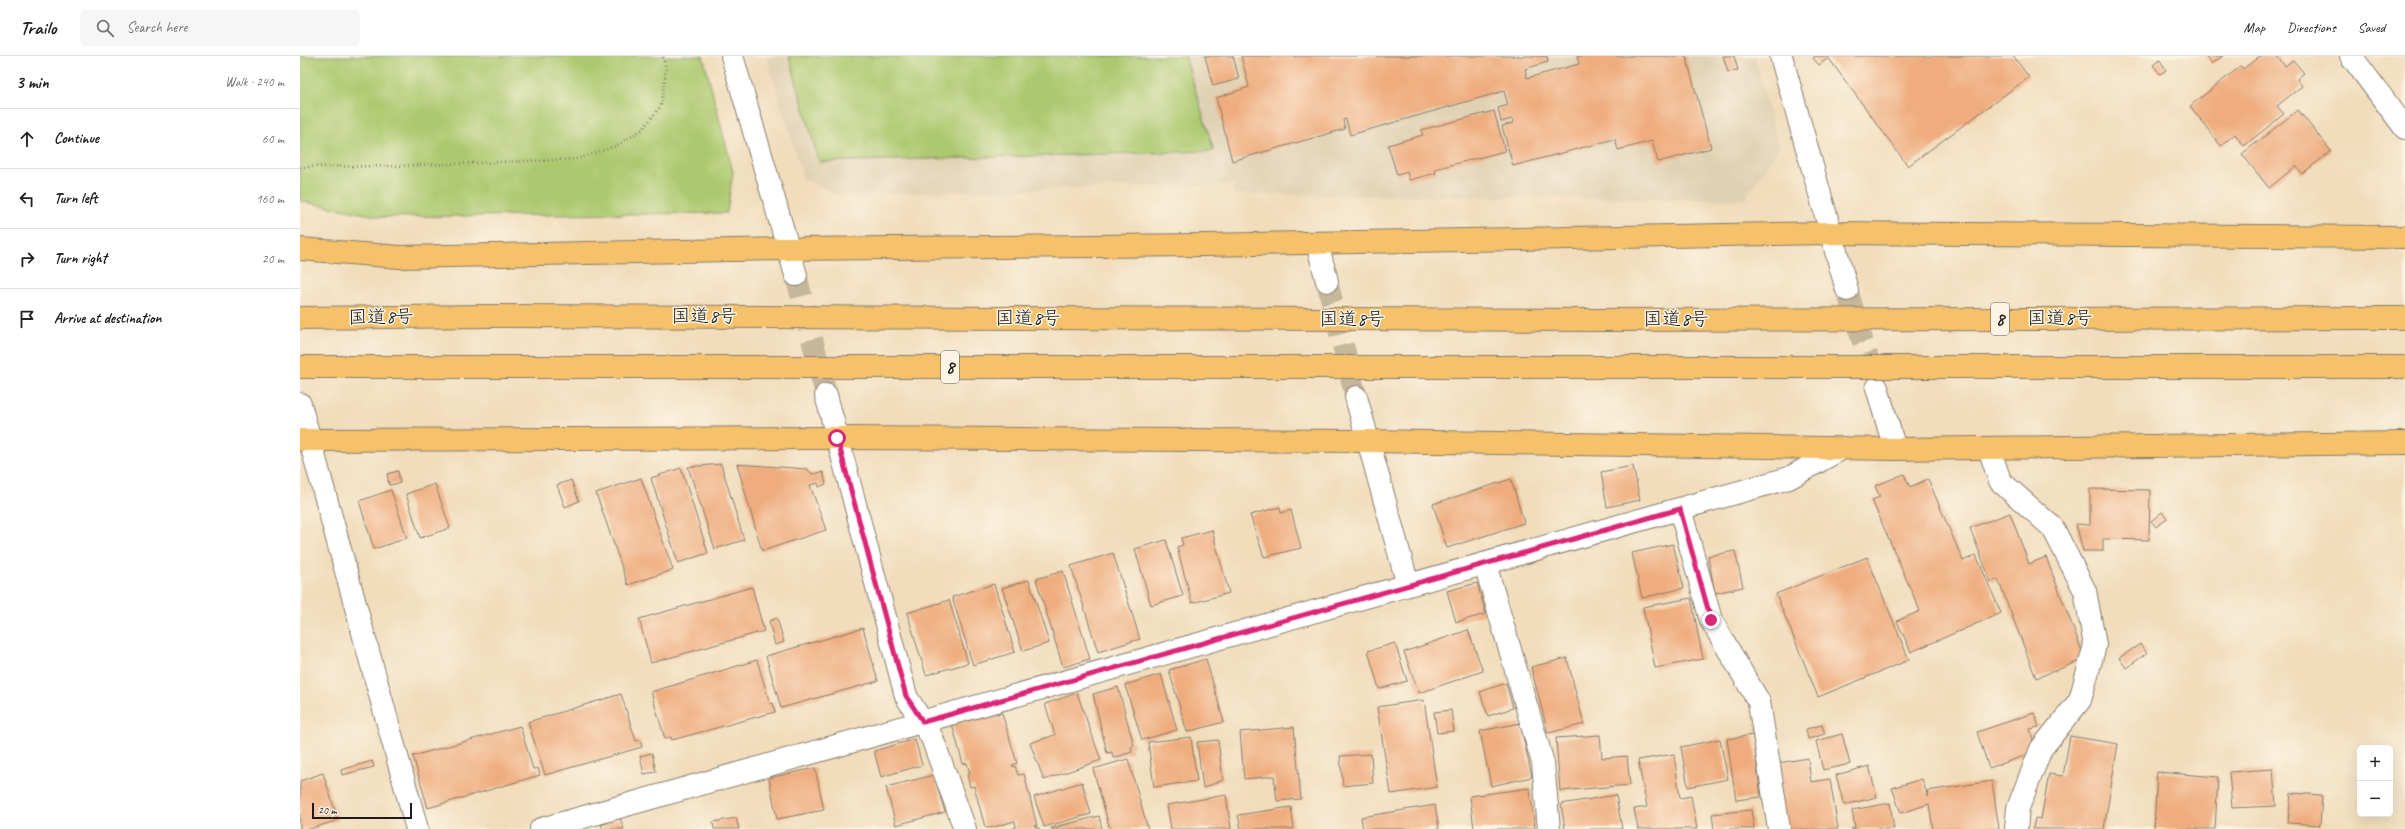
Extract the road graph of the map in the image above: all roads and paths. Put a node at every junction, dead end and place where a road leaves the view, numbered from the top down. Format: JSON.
{"nodes":[{"id":1,"x":663,"y":56,"type":"edge"},
{"id":2,"x":732,"y":56,"type":"edge"},
{"id":3,"x":1781,"y":56,"type":"edge"},
{"id":4,"x":2351,"y":56,"type":"edge"},
{"id":5,"x":2405,"y":128,"type":"edge"},
{"id":6,"x":300,"y":167,"type":"edge"},
{"id":7,"x":1830,"y":233,"type":"junction"},
{"id":8,"x":2405,"y":237,"type":"edge"},
{"id":9,"x":1317,"y":243,"type":"junction"},
{"id":10,"x":300,"y":249,"type":"edge"},
{"id":11,"x":787,"y":249,"type":"junction"},
{"id":12,"x":796,"y":275,"type":"tunnel mouth"},
{"id":13,"x":1327,"y":281,"type":"tunnel mouth"},
{"id":14,"x":1847,"y":290,"type":"tunnel mouth"},
{"id":15,"x":300,"y":318,"type":"edge"},
{"id":16,"x":2405,"y":318,"type":"edge"},
{"id":17,"x":300,"y":366,"type":"edge"},
{"id":18,"x":2405,"y":367,"type":"edge"},
{"id":19,"x":1877,"y":388,"type":"tunnel mouth"},
{"id":20,"x":826,"y":395,"type":"tunnel mouth"},
{"id":21,"x":1356,"y":397,"type":"tunnel mouth"},
{"id":22,"x":300,"y":404,"type":"edge"},
{"id":23,"x":837,"y":438,"type":"junction"},
{"id":24,"x":303,"y":439,"type":"edge"},
{"id":25,"x":1367,"y":441,"type":"junction"},
{"id":26,"x":2405,"y":443,"type":"edge"},
{"id":27,"x":1843,"y":448,"type":"junction"},
{"id":28,"x":1989,"y":448,"type":"junction"},
{"id":29,"x":1895,"y":449,"type":"junction"},
{"id":30,"x":1680,"y":509,"type":"junction"},
{"id":31,"x":1485,"y":564,"type":"junction"},
{"id":32,"x":1408,"y":585,"type":"junction"},
{"id":33,"x":923,"y":722,"type":"junction"},
{"id":34,"x":417,"y":829,"type":"edge"},
{"id":35,"x":541,"y":829,"type":"edge"},
{"id":36,"x":965,"y":829,"type":"edge"},
{"id":37,"x":1549,"y":829,"type":"edge"},
{"id":38,"x":1779,"y":829,"type":"edge"},
{"id":39,"x":2016,"y":829,"type":"edge"}],
"edges":[{"from":1,"to":6,"type":"path"},
{"from":2,"to":11,"type":"street"},
{"from":3,"to":7,"type":"street"},
{"from":4,"to":5,"type":"street"},
{"from":7,"to":8,"type":"highway"},
{"from":7,"to":9,"type":"highway"},
{"from":7,"to":14,"type":"street"},
{"from":9,"to":11,"type":"highway"},
{"from":9,"to":13,"type":"street"},
{"from":10,"to":11,"type":"highway"},
{"from":11,"to":12,"type":"street"},
{"from":15,"to":16,"type":"highway","name":"国道8号","number":"8","bridge":true},
{"from":17,"to":18,"type":"highway","number":"8","bridge":true},
{"from":19,"to":29,"type":"street"},
{"from":20,"to":23,"type":"street"},
{"from":21,"to":25,"type":"street"},
{"from":22,"to":24,"type":"street"},
{"from":23,"to":24,"type":"highway"},
{"from":23,"to":25,"type":"highway"},
{"from":23,"to":33,"type":"street"},
{"from":24,"to":34,"type":"street"},
{"from":25,"to":27,"type":"highway"},
{"from":25,"to":32,"type":"street"},
{"from":26,"to":28,"type":"highway"},
{"from":27,"to":29,"type":"highway"},
{"from":27,"to":30,"type":"street"},
{"from":28,"to":29,"type":"highway"},
{"from":28,"to":39,"type":"street"},
{"from":30,"to":31,"type":"street"},
{"from":30,"to":38,"type":"street"},
{"from":31,"to":32,"type":"street"},
{"from":31,"to":37,"type":"street"},
{"from":32,"to":33,"type":"street"},
{"from":33,"to":35,"type":"street"},
{"from":33,"to":36,"type":"street"}]}
